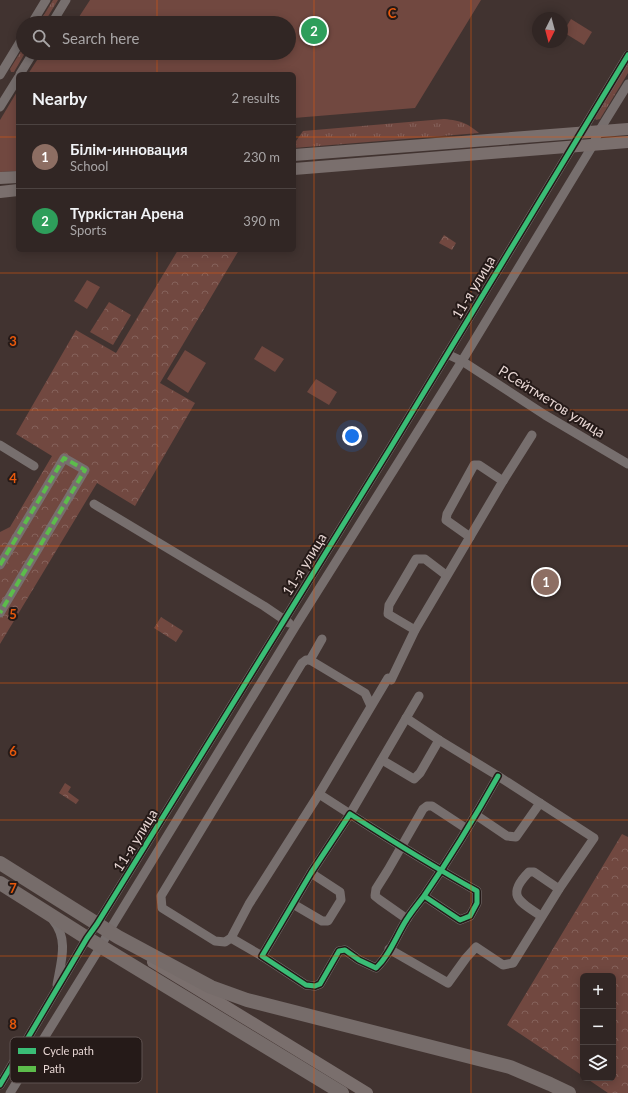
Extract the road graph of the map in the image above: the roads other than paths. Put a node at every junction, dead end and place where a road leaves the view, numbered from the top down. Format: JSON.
{"nodes":[{"id":1,"x":46,"y":0,"type":"edge"},
{"id":2,"x":66,"y":0,"type":"edge"},
{"id":3,"x":36,"y":16,"type":"edge"},
{"id":4,"x":56,"y":16,"type":"edge"},
{"id":5,"x":16,"y":48,"type":"edge"},
{"id":6,"x":628,"y":54,"type":"edge"},
{"id":7,"x":29,"y":60,"type":"edge"},
{"id":8,"x":21,"y":72,"type":"edge"},
{"id":9,"x":0,"y":74,"type":"edge"},
{"id":10,"x":16,"y":81,"type":"edge"},
{"id":11,"x":628,"y":84,"type":"edge"},
{"id":12,"x":0,"y":107,"type":"edge"},
{"id":13,"x":628,"y":129,"type":"edge"},
{"id":14,"x":599,"y":131,"type":"junction"},
{"id":15,"x":580,"y":133,"type":"junction"},
{"id":16,"x":628,"y":142,"type":"edge"},
{"id":17,"x":593,"y":145,"type":"junction"},
{"id":18,"x":572,"y":146,"type":"junction"},
{"id":19,"x":296,"y":155,"type":"edge"},
{"id":20,"x":296,"y":169,"type":"edge"},
{"id":21,"x":16,"y":177,"type":"edge"},
{"id":22,"x":0,"y":178,"type":"edge"},
{"id":23,"x":16,"y":190,"type":"edge"},
{"id":24,"x":0,"y":192,"type":"edge"},
{"id":25,"x":447,"y":354,"type":"junction"},
{"id":26,"x":462,"y":360,"type":"junction"},
{"id":27,"x":532,"y":435,"type":"dead end"},
{"id":28,"x":0,"y":445,"type":"edge"},
{"id":29,"x":628,"y":464,"type":"edge"},
{"id":30,"x":34,"y":466,"type":"dead end"},
{"id":31,"x":503,"y":481,"type":"junction"},
{"id":32,"x":94,"y":504,"type":"dead end"},
{"id":33,"x":470,"y":537,"type":"junction"},
{"id":34,"x":0,"y":565,"type":"edge"},
{"id":35,"x":446,"y":575,"type":"junction"},
{"id":36,"x":0,"y":613,"type":"edge"},
{"id":37,"x":284,"y":620,"type":"junction"},
{"id":38,"x":295,"y":627,"type":"junction"},
{"id":39,"x":415,"y":630,"type":"junction"},
{"id":40,"x":322,"y":638,"type":"dead end"},
{"id":41,"x":310,"y":660,"type":"junction"},
{"id":42,"x":419,"y":696,"type":"dead end"},
{"id":43,"x":371,"y":706,"type":"junction"},
{"id":44,"x":406,"y":718,"type":"junction"},
{"id":45,"x":439,"y":740,"type":"junction"},
{"id":46,"x":382,"y":760,"type":"junction"},
{"id":47,"x":498,"y":776,"type":"junction"},
{"id":48,"x":319,"y":794,"type":"junction"},
{"id":49,"x":540,"y":803,"type":"junction"},
{"id":50,"x":350,"y":814,"type":"junction"},
{"id":51,"x":476,"y":815,"type":"junction"},
{"id":52,"x":467,"y":829,"type":"junction"},
{"id":53,"x":402,"y":848,"type":"junction"},
{"id":54,"x":0,"y":863,"type":"edge"},
{"id":55,"x":440,"y":870,"type":"junction"},
{"id":56,"x":311,"y":873,"type":"junction"},
{"id":57,"x":0,"y":883,"type":"edge"},
{"id":58,"x":559,"y":889,"type":"junction"},
{"id":59,"x":424,"y":896,"type":"junction"},
{"id":60,"x":293,"y":904,"type":"junction"},
{"id":61,"x":46,"y":912,"type":"junction"},
{"id":62,"x":541,"y":916,"type":"junction"},
{"id":63,"x":407,"y":919,"type":"junction"},
{"id":64,"x":108,"y":930,"type":"junction"},
{"id":65,"x":87,"y":938,"type":"junction"},
{"id":66,"x":231,"y":938,"type":"junction"},
{"id":67,"x":101,"y":946,"type":"junction"},
{"id":68,"x":389,"y":949,"type":"junction"},
{"id":69,"x":262,"y":956,"type":"junction"},
{"id":70,"x":55,"y":992,"type":"junction"},
{"id":71,"x":28,"y":1037,"type":"edge"},
{"id":72,"x":45,"y":1037,"type":"edge"},
{"id":73,"x":10,"y":1068,"type":"edge"},
{"id":74,"x":16,"y":1083,"type":"edge"},
{"id":75,"x":0,"y":1085,"type":"edge"},
{"id":76,"x":10,"y":1093,"type":"edge"},
{"id":77,"x":342,"y":1093,"type":"edge"},
{"id":78,"x":367,"y":1093,"type":"edge"},
{"id":79,"x":569,"y":1093,"type":"edge"}],
"edges":[{"from":1,"to":3,"type":"street"},
{"from":2,"to":4,"type":"street"},
{"from":5,"to":9,"type":"street"},
{"from":6,"to":15,"type":"street","name":"11-я улица"},
{"from":7,"to":8,"type":"street"},
{"from":10,"to":12,"type":"street"},
{"from":11,"to":14,"type":"street","name":"11-я улица"},
{"from":13,"to":14,"type":"main road"},
{"from":14,"to":15,"type":"main road"},
{"from":14,"to":17,"type":"street","name":"11-я улица"},
{"from":15,"to":18,"type":"street","name":"11-я улица"},
{"from":15,"to":19,"type":"main road"},
{"from":16,"to":17,"type":"main road"},
{"from":17,"to":18,"type":"main road"},
{"from":17,"to":26,"type":"street","name":"11-я улица"},
{"from":18,"to":20,"type":"main road"},
{"from":18,"to":25,"type":"street","name":"11-я улица"},
{"from":21,"to":22,"type":"main road"},
{"from":23,"to":24,"type":"main road"},
{"from":25,"to":26,"type":"street","name":"Р.Сейтметов улица"},
{"from":25,"to":37,"type":"street","name":"11-я улица"},
{"from":26,"to":29,"type":"street","name":"Р.Сейтметов улица"},
{"from":26,"to":38,"type":"street","name":"11-я улица"},
{"from":27,"to":31,"type":"street"},
{"from":28,"to":30,"type":"street"},
{"from":31,"to":33,"type":"street"},
{"from":31,"to":33,"type":"street"},
{"from":32,"to":37,"type":"street"},
{"from":33,"to":35,"type":"street"},
{"from":34,"to":36,"type":"street"},
{"from":35,"to":39,"type":"street"},
{"from":35,"to":39,"type":"street"},
{"from":37,"to":38,"type":"street"},
{"from":37,"to":64,"type":"street","name":"11-я улица"},
{"from":38,"to":64,"type":"street","name":"11-я улица"},
{"from":39,"to":43,"type":"street"},
{"from":40,"to":41,"type":"street"},
{"from":41,"to":43,"type":"street"},
{"from":41,"to":66,"type":"street"},
{"from":42,"to":44,"type":"street"},
{"from":43,"to":48,"type":"street"},
{"from":44,"to":45,"type":"street"},
{"from":44,"to":46,"type":"street"},
{"from":45,"to":46,"type":"street"},
{"from":45,"to":47,"type":"street"},
{"from":46,"to":50,"type":"street"},
{"from":47,"to":49,"type":"street"},
{"from":47,"to":51,"type":"street"},
{"from":48,"to":50,"type":"street"},
{"from":48,"to":66,"type":"street"},
{"from":49,"to":51,"type":"street"},
{"from":49,"to":58,"type":"street"},
{"from":50,"to":53,"type":"street"},
{"from":50,"to":56,"type":"street"},
{"from":51,"to":52,"type":"street"},
{"from":52,"to":53,"type":"street"},
{"from":52,"to":55,"type":"street"},
{"from":53,"to":55,"type":"street"},
{"from":53,"to":63,"type":"street"},
{"from":54,"to":64,"type":"highway"},
{"from":55,"to":59,"type":"street"},
{"from":55,"to":59,"type":"street"},
{"from":56,"to":60,"type":"street"},
{"from":56,"to":60,"type":"street"},
{"from":57,"to":61,"type":"highway"},
{"from":58,"to":62,"type":"street"},
{"from":58,"to":62,"type":"street"},
{"from":59,"to":63,"type":"street"},
{"from":60,"to":69,"type":"street"},
{"from":61,"to":65,"type":"highway"},
{"from":61,"to":70,"type":"street"},
{"from":62,"to":68,"type":"street"},
{"from":63,"to":68,"type":"street"},
{"from":64,"to":65,"type":"street","name":"11-я улица"},
{"from":64,"to":67,"type":"street","name":"11-я улица"},
{"from":64,"to":78,"type":"main road"},
{"from":64,"to":79,"type":"highway"},
{"from":65,"to":67,"type":"highway"},
{"from":65,"to":70,"type":"street","name":"11-я улица"},
{"from":66,"to":69,"type":"street"},
{"from":67,"to":72,"type":"street","name":"11-я улица"},
{"from":67,"to":77,"type":"highway"},
{"from":68,"to":69,"type":"street"},
{"from":70,"to":71,"type":"street","name":"11-я улица"},
{"from":73,"to":75,"type":"street","name":"11-я улица"},
{"from":74,"to":76,"type":"street","name":"11-я улица"}]}
